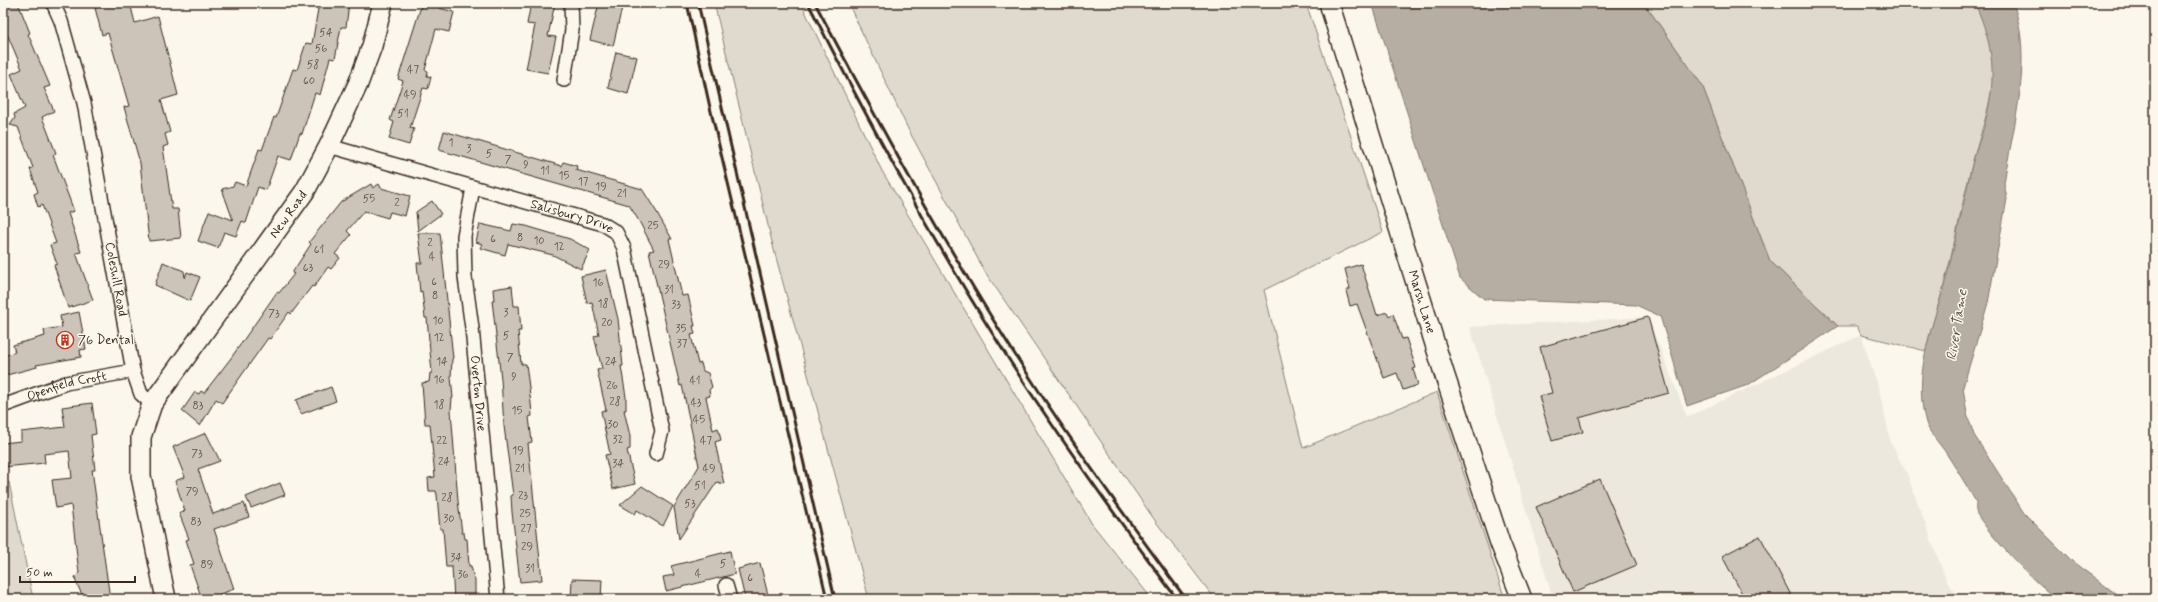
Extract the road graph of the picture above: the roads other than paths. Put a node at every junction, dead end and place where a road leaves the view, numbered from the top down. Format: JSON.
{"nodes":[{"id":1,"x":53,"y":3,"type":"edge"},
{"id":2,"x":383,"y":3,"type":"edge"},
{"id":3,"x":570,"y":3,"type":"edge"},
{"id":4,"x":1329,"y":3,"type":"edge"},
{"id":5,"x":564,"y":80,"type":"dead end"},
{"id":6,"x":329,"y":146,"type":"junction"},
{"id":7,"x":473,"y":188,"type":"junction"},
{"id":8,"x":133,"y":371,"type":"junction"},
{"id":9,"x":152,"y":404,"type":"junction"},
{"id":10,"x":3,"y":406,"type":"edge"},
{"id":11,"x":656,"y":454,"type":"dead end"},
{"id":12,"x":726,"y":585,"type":"dead end"},
{"id":13,"x":166,"y":599,"type":"edge"},
{"id":14,"x":498,"y":599,"type":"edge"},
{"id":15,"x":730,"y":599,"type":"edge"},
{"id":16,"x":1522,"y":599,"type":"edge"}],
"edges":[{"from":1,"to":8,"type":"street","name":"Coleshill Road"},
{"from":2,"to":6,"type":"main road","name":"New Road"},
{"from":3,"to":5,"type":"street"},
{"from":4,"to":16,"type":"main road","name":"Marsh Lane"},
{"from":6,"to":7,"type":"street","name":"Salisbury Drive"},
{"from":6,"to":9,"type":"main road","name":"New Road"},
{"from":7,"to":11,"type":"street","name":"Salisbury Drive"},
{"from":7,"to":14,"type":"street","name":"Overton Drive"},
{"from":8,"to":9,"type":"street","name":"Coleshill Road"},
{"from":8,"to":10,"type":"street","name":"Openfield Croft"},
{"from":9,"to":13,"type":"main road"},
{"from":12,"to":15,"type":"street"}]}
